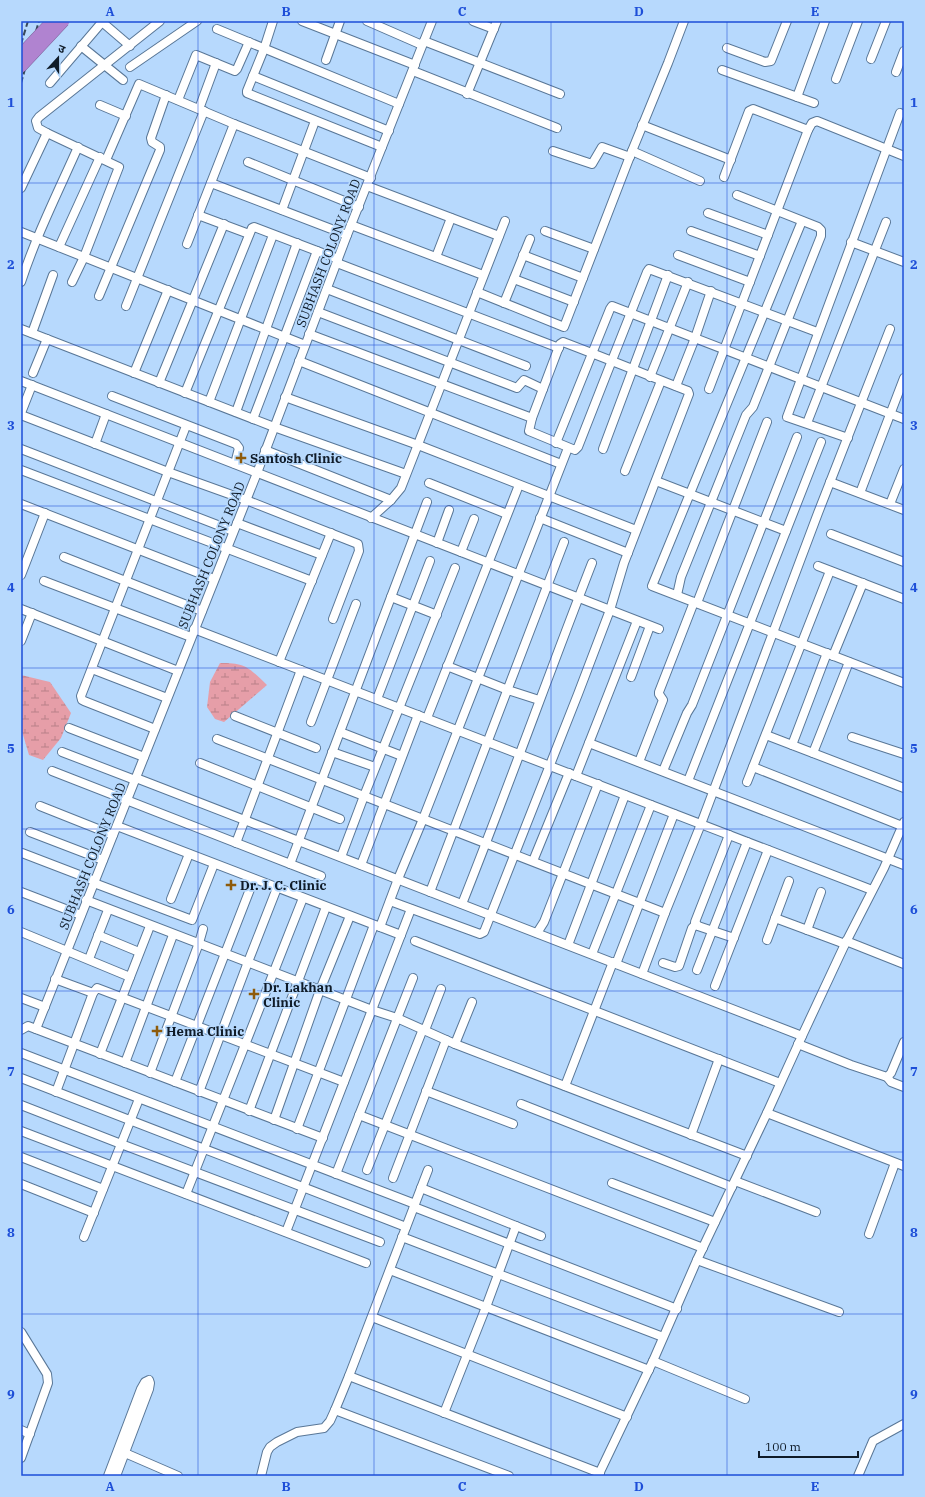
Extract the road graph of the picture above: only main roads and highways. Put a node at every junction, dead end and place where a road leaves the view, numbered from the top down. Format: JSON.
{"nodes":[{"id":1,"x":52,"y":21,"type":"edge"},
{"id":2,"x":64,"y":21,"type":"edge"},
{"id":3,"x":21,"y":54,"type":"edge"},
{"id":4,"x":21,"y":67,"type":"edge"}],
"edges":[{"from":1,"to":3,"type":"highway","bridge":true},
{"from":2,"to":4,"type":"highway","bridge":true}]}
